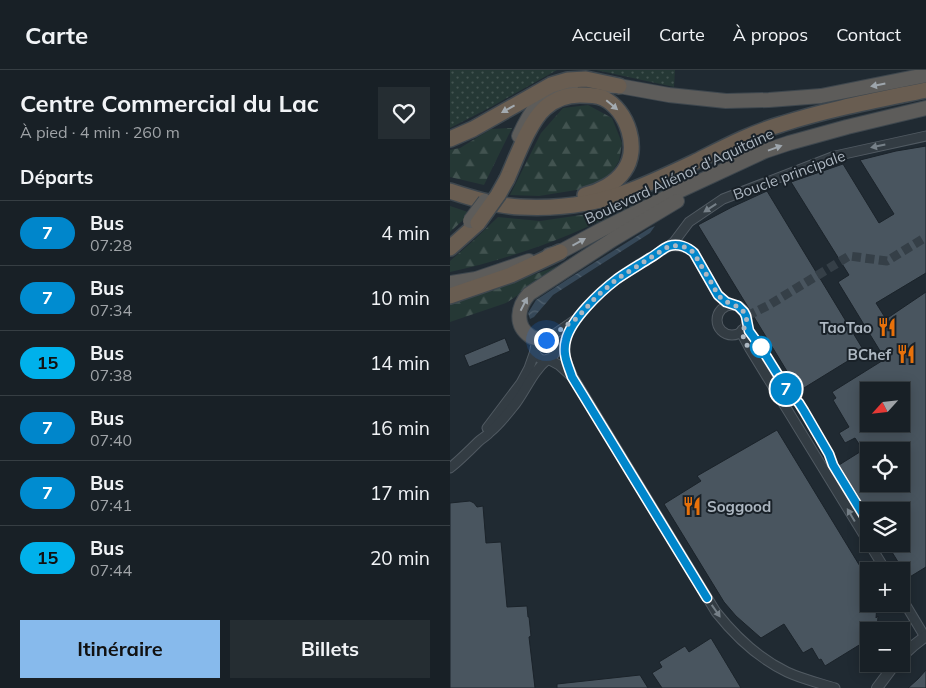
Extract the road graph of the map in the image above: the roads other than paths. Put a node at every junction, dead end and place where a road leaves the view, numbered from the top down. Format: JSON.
{"nodes":[{"id":1,"x":926,"y":75,"type":"edge"},
{"id":2,"x":619,"y":86,"type":"junction"},
{"id":3,"x":926,"y":90,"type":"edge"},
{"id":4,"x":926,"y":108,"type":"edge"},
{"id":5,"x":926,"y":136,"type":"edge"},
{"id":6,"x":450,"y":139,"type":"edge"},
{"id":7,"x":714,"y":175,"type":"junction"},
{"id":8,"x":504,"y":178,"type":"junction"},
{"id":9,"x":450,"y":191,"type":"edge"},
{"id":10,"x":519,"y":207,"type":"junction"},
{"id":11,"x":474,"y":222,"type":"junction"},
{"id":12,"x":450,"y":238,"type":"edge"},
{"id":13,"x":669,"y":246,"type":"junction"},
{"id":14,"x":450,"y":248,"type":"edge"},
{"id":15,"x":560,"y":252,"type":"junction"},
{"id":16,"x":450,"y":283,"type":"edge"},
{"id":17,"x":450,"y":296,"type":"edge"},
{"id":18,"x":733,"y":305,"type":"junction"},
{"id":19,"x":577,"y":318,"type":"junction"},
{"id":20,"x":742,"y":330,"type":"junction"},
{"id":21,"x":541,"y":344,"type":"junction"},
{"id":22,"x":548,"y":359,"type":"junction"},
{"id":23,"x":572,"y":377,"type":"junction"},
{"id":24,"x":479,"y":441,"type":"junction"},
{"id":25,"x":450,"y":468,"type":"edge"},
{"id":26,"x":880,"y":562,"type":"edge"},
{"id":27,"x":910,"y":611,"type":"edge"},
{"id":28,"x":926,"y":636,"type":"edge"},
{"id":29,"x":910,"y":649,"type":"edge"},
{"id":30,"x":889,"y":672,"type":"edge"},
{"id":31,"x":835,"y":688,"type":"edge"},
{"id":32,"x":877,"y":688,"type":"edge"}],
"edges":[{"from":1,"to":2,"type":"highway","one_way":true},
{"from":2,"to":6,"type":"highway","one_way":true},
{"from":2,"to":8,"type":"highway"},
{"from":3,"to":10,"type":"highway"},
{"from":7,"to":4,"type":"highway","name":"Boulevard Aliénor d'Aquitaine","one_way":true},
{"from":5,"to":13,"type":"street","name":"Boucle principale","one_way":true},
{"from":15,"to":7,"type":"highway","name":"Boulevard Aliénor d'Aquitaine","one_way":true},
{"from":21,"to":7,"type":"highway","one_way":true},
{"from":8,"to":10,"type":"highway","one_way":true},
{"from":8,"to":11,"type":"highway","bridge":true},
{"from":9,"to":10,"type":"highway"},
{"from":11,"to":12,"type":"highway"},
{"from":11,"to":14,"type":"highway"},
{"from":13,"to":18,"type":"street"},
{"from":13,"to":19,"type":"street","name":"Boucle principale"},
{"from":15,"to":16,"type":"highway","name":"Boulevard Aliénor d'Aquitaine"},
{"from":15,"to":17,"type":"highway"},
{"from":18,"to":20,"type":"street"},
{"from":18,"to":20,"type":"street"},
{"from":19,"to":21,"type":"street"},
{"from":19,"to":23,"type":"street"},
{"from":26,"to":20,"type":"street","one_way":true},
{"from":21,"to":22,"type":"street"},
{"from":21,"to":22,"type":"street"},
{"from":21,"to":24,"type":"street"},
{"from":22,"to":23,"type":"street"},
{"from":22,"to":24,"type":"street"},
{"from":23,"to":31,"type":"street","one_way":true},
{"from":24,"to":25,"type":"street"},
{"from":27,"to":28,"type":"street"},
{"from":28,"to":29,"type":"street"},
{"from":30,"to":32,"type":"street"}]}
